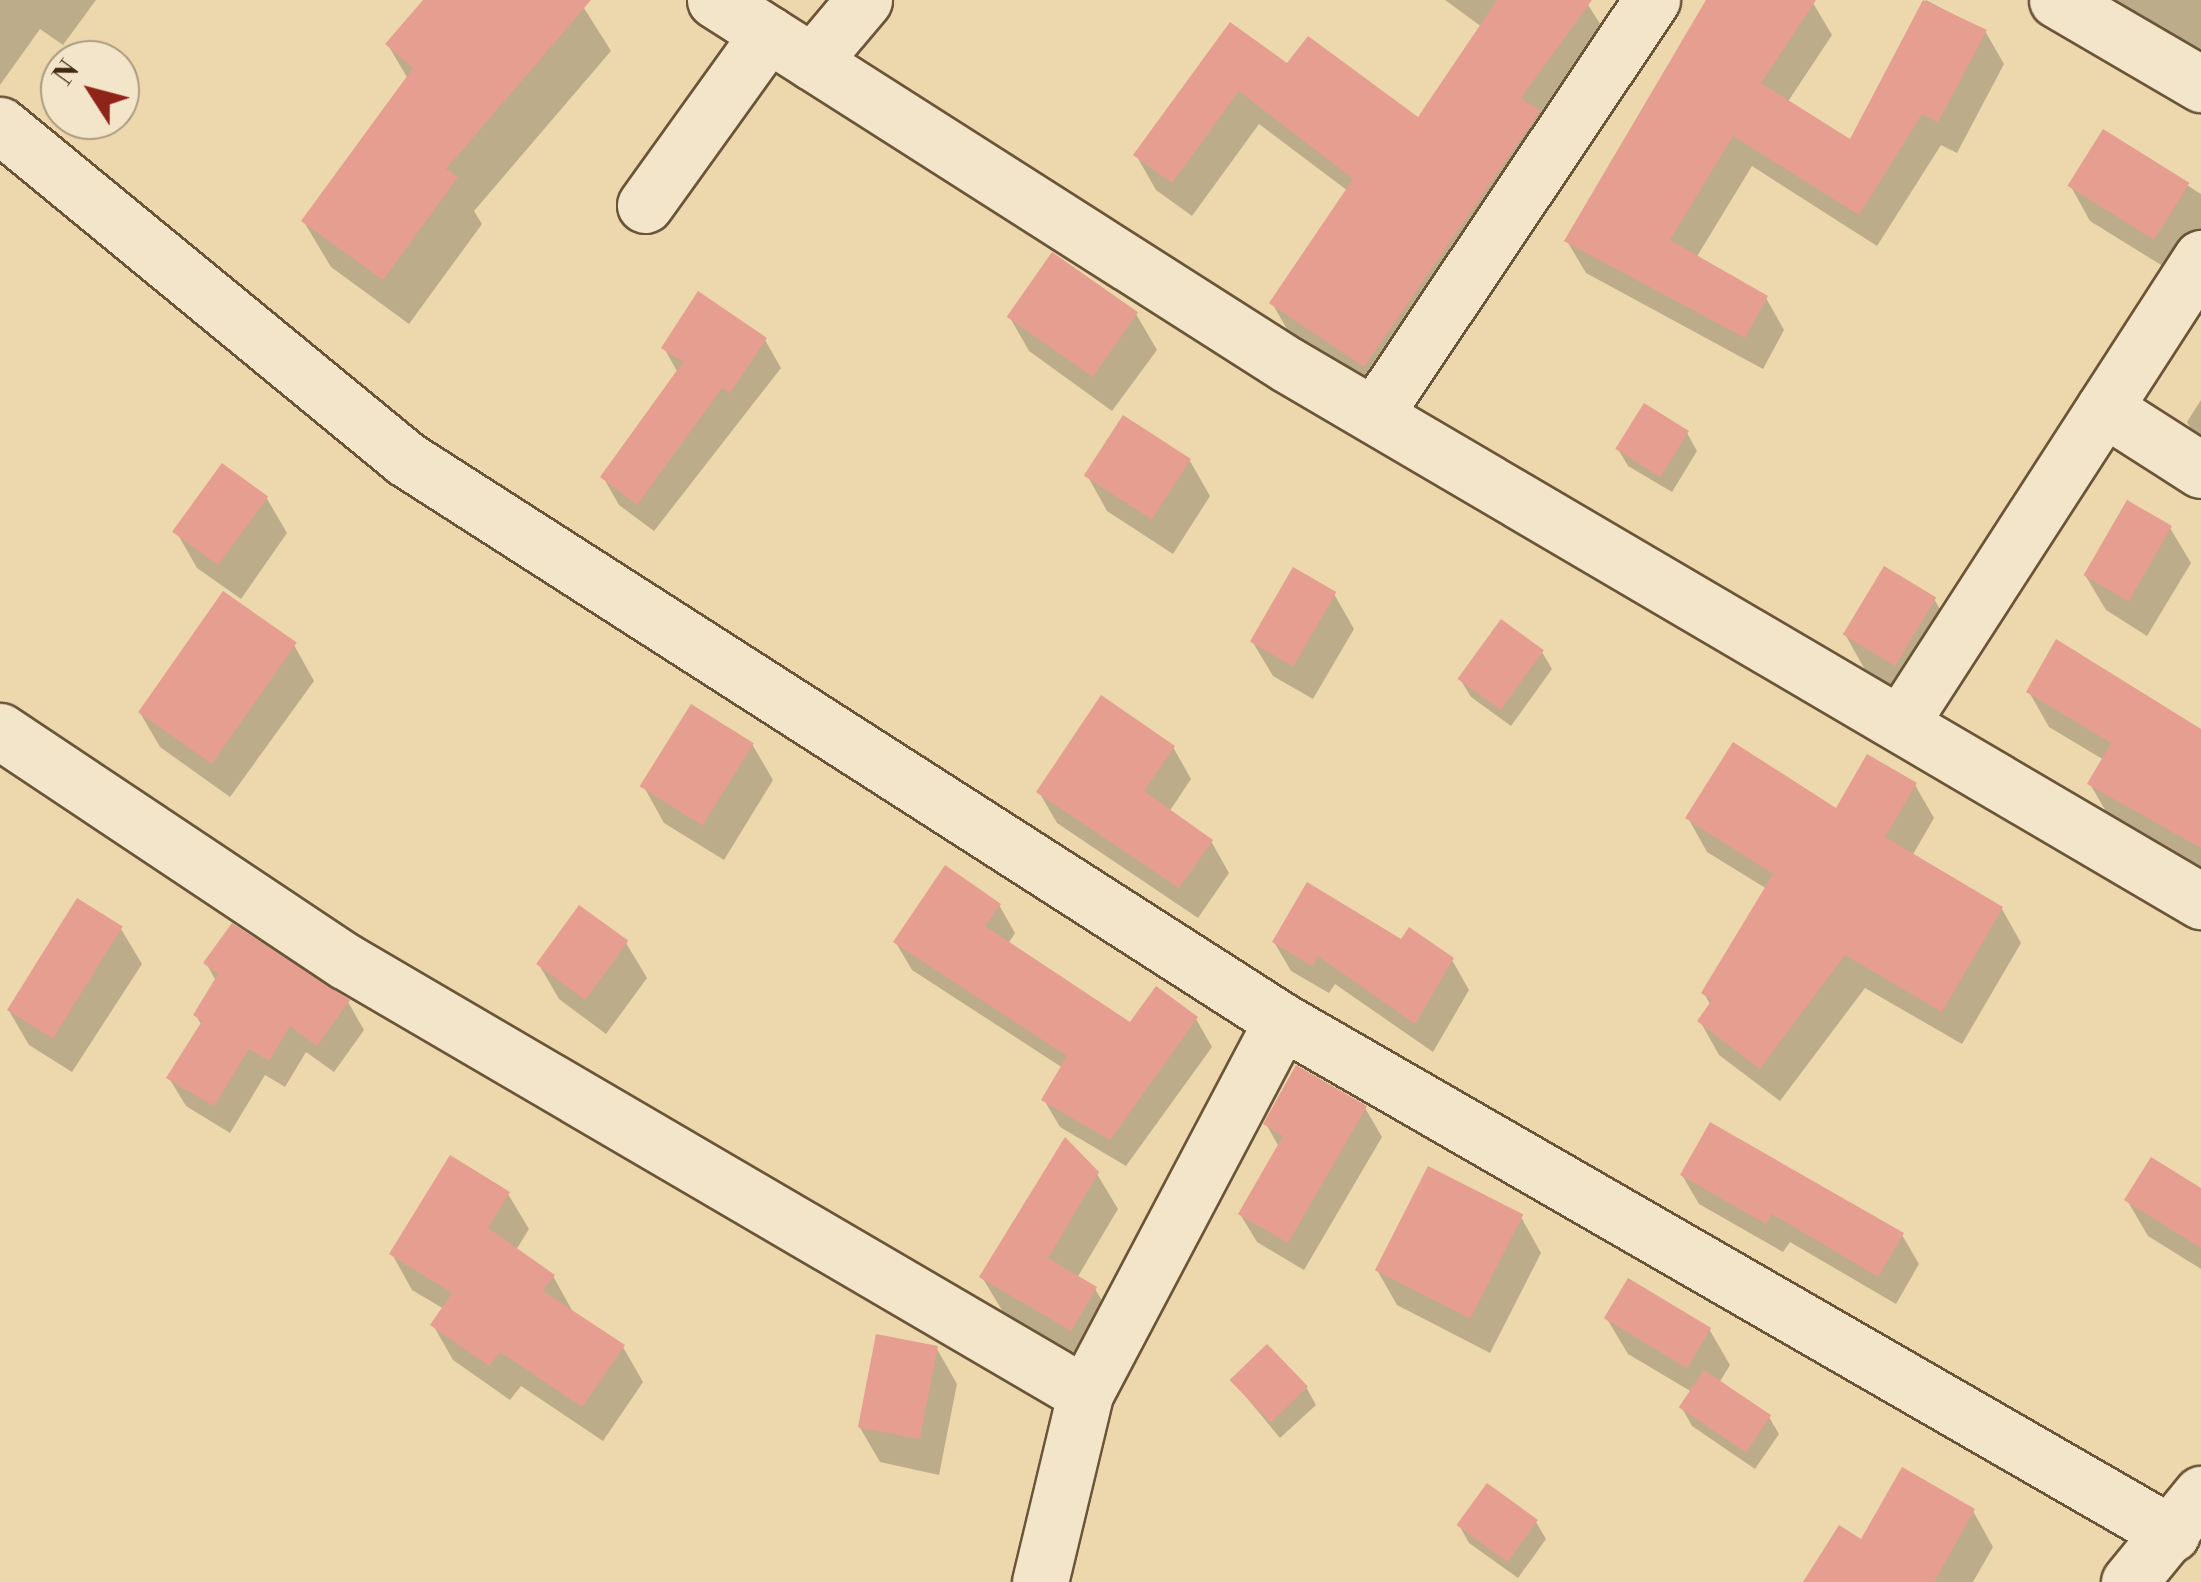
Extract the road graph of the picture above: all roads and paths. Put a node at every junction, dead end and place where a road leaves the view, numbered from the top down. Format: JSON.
{"nodes":[{"id":1,"x":715,"y":0,"type":"edge"},
{"id":2,"x":864,"y":0,"type":"edge"},
{"id":3,"x":1652,"y":0,"type":"edge"},
{"id":4,"x":2057,"y":0,"type":"edge"},
{"id":5,"x":790,"y":48,"type":"junction"},
{"id":6,"x":2201,"y":84,"type":"edge"},
{"id":7,"x":0,"y":126,"type":"edge"},
{"id":8,"x":645,"y":205,"type":"dead end"},
{"id":9,"x":2201,"y":258,"type":"edge"},
{"id":10,"x":2104,"y":408,"type":"junction"},
{"id":11,"x":1374,"y":416,"type":"junction"},
{"id":12,"x":2201,"y":470,"type":"edge"},
{"id":13,"x":1900,"y":724,"type":"junction"},
{"id":14,"x":0,"y":731,"type":"edge"},
{"id":15,"x":2201,"y":901,"type":"edge"},
{"id":16,"x":1282,"y":1021,"type":"junction"},
{"id":17,"x":1085,"y":1394,"type":"junction"},
{"id":18,"x":2186,"y":1514,"type":"edge"},
{"id":19,"x":1040,"y":1582,"type":"edge"},
{"id":20,"x":2129,"y":1582,"type":"edge"}],
"edges":[{"from":1,"to":5,"type":"street"},
{"from":2,"to":5,"type":"street"},
{"from":3,"to":11,"type":"street"},
{"from":4,"to":6,"type":"street"},
{"from":5,"to":8,"type":"street"},
{"from":5,"to":11,"type":"street"},
{"from":7,"to":16,"type":"street"},
{"from":9,"to":10,"type":"street"},
{"from":10,"to":12,"type":"street"},
{"from":10,"to":13,"type":"street"},
{"from":11,"to":13,"type":"street"},
{"from":13,"to":15,"type":"street"},
{"from":14,"to":17,"type":"street"},
{"from":16,"to":17,"type":"street"},
{"from":16,"to":18,"type":"street"},
{"from":17,"to":19,"type":"street"},
{"from":18,"to":20,"type":"street"}]}
